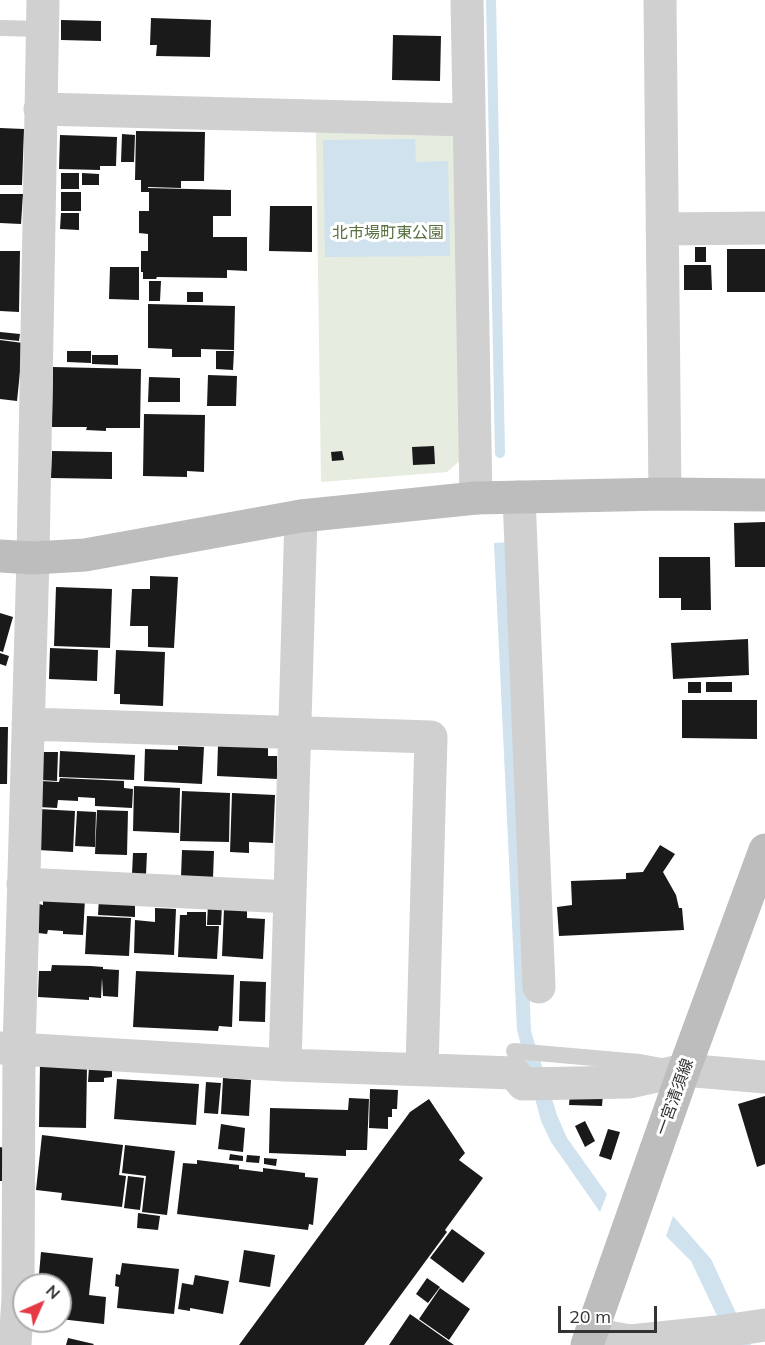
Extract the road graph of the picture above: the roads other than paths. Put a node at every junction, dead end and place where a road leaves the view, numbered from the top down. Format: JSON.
{"nodes":[{"id":1,"x":467,"y":0,"type":"edge"},
{"id":2,"x":660,"y":0,"type":"edge"},
{"id":3,"x":43,"y":15,"type":"edge"},
{"id":4,"x":0,"y":28,"type":"edge"},
{"id":5,"x":40,"y":109,"type":"junction"},
{"id":6,"x":469,"y":120,"type":"junction"},
{"id":7,"x":765,"y":228,"type":"edge"},
{"id":8,"x":662,"y":230,"type":"junction"},
{"id":9,"x":665,"y":494,"type":"junction"},
{"id":10,"x":765,"y":495,"type":"edge"},
{"id":11,"x":519,"y":497,"type":"junction"},
{"id":12,"x":476,"y":498,"type":"junction"},
{"id":13,"x":301,"y":516,"type":"junction"},
{"id":14,"x":0,"y":556,"type":"edge"},
{"id":15,"x":33,"y":558,"type":"junction"},
{"id":16,"x":28,"y":724,"type":"junction"},
{"id":17,"x":295,"y":733,"type":"junction"},
{"id":18,"x":765,"y":850,"type":"edge"},
{"id":19,"x":24,"y":884,"type":"junction"},
{"id":20,"x":290,"y":897,"type":"junction"},
{"id":21,"x":539,"y":987,"type":"dead end"},
{"id":22,"x":9,"y":1049,"type":"edge"},
{"id":23,"x":514,"y":1051,"type":"dead end"},
{"id":24,"x":285,"y":1065,"type":"junction"},
{"id":25,"x":422,"y":1070,"type":"junction"},
{"id":26,"x":684,"y":1070,"type":"junction"},
{"id":27,"x":540,"y":1074,"type":"junction"},
{"id":28,"x":765,"y":1077,"type":"edge"},
{"id":29,"x":757,"y":1326,"type":"edge"},
{"id":30,"x":589,"y":1340,"type":"edge"},
{"id":31,"x":15,"y":1345,"type":"edge"}],
"edges":[{"from":1,"to":6,"type":"street"},
{"from":2,"to":8,"type":"street"},
{"from":3,"to":4,"type":"lane"},
{"from":3,"to":5,"type":"street"},
{"from":5,"to":6,"type":"street"},
{"from":5,"to":15,"type":"street"},
{"from":6,"to":12,"type":"street"},
{"from":7,"to":8,"type":"street"},
{"from":8,"to":9,"type":"street"},
{"from":9,"to":10,"type":"street"},
{"from":9,"to":11,"type":"street"},
{"from":11,"to":12,"type":"street"},
{"from":11,"to":21,"type":"street"},
{"from":12,"to":13,"type":"street"},
{"from":13,"to":15,"type":"street"},
{"from":13,"to":17,"type":"street"},
{"from":14,"to":15,"type":"street"},
{"from":15,"to":16,"type":"street"},
{"from":16,"to":17,"type":"street"},
{"from":16,"to":19,"type":"street"},
{"from":17,"to":20,"type":"street"},
{"from":17,"to":25,"type":"street"},
{"from":18,"to":26,"type":"street","name":"一宮清須線"},
{"from":19,"to":20,"type":"street"},
{"from":19,"to":22,"type":"street"},
{"from":20,"to":24,"type":"street"},
{"from":22,"to":24,"type":"street"},
{"from":22,"to":31,"type":"street"},
{"from":23,"to":27,"type":"lane"},
{"from":24,"to":25,"type":"street"},
{"from":25,"to":27,"type":"street"},
{"from":26,"to":27,"type":"street"},
{"from":26,"to":28,"type":"street"},
{"from":26,"to":30,"type":"street","name":"一宮清須線"},
{"from":29,"to":30,"type":"street"}]}
